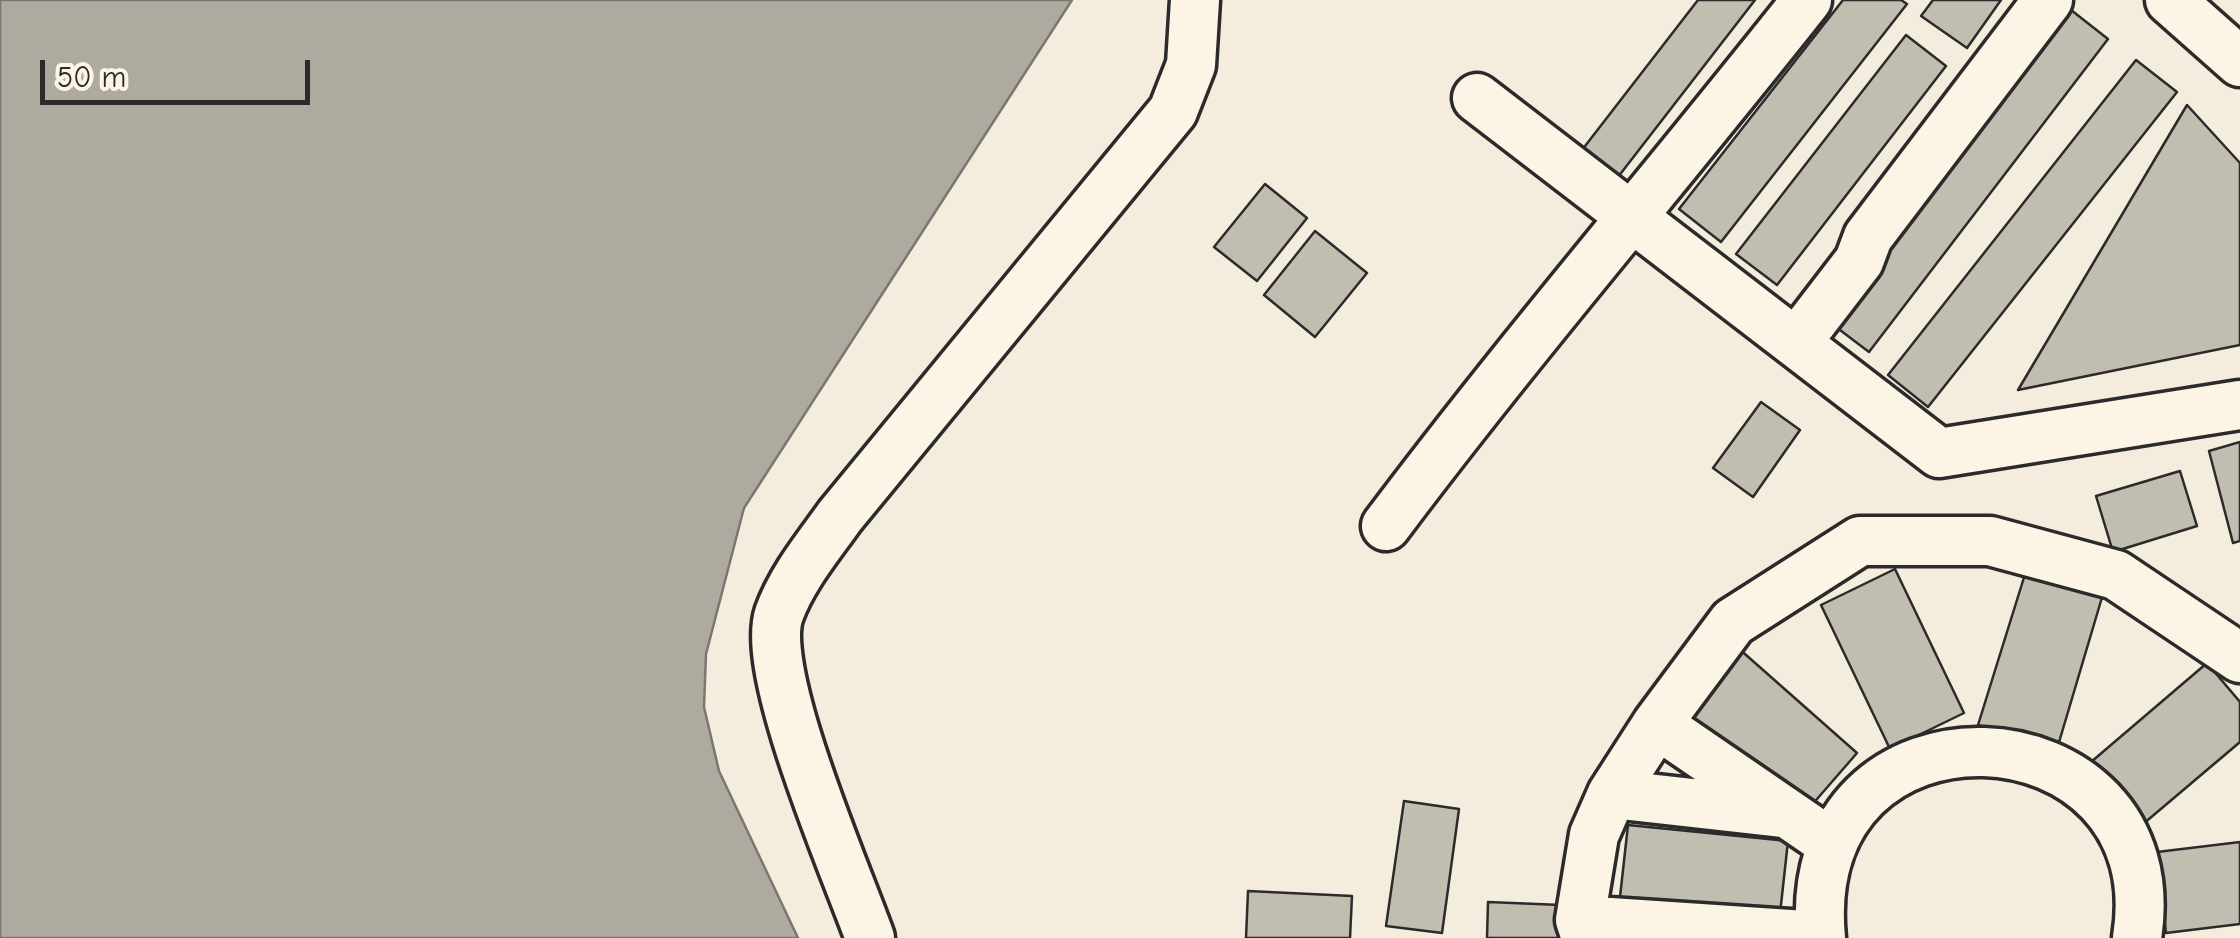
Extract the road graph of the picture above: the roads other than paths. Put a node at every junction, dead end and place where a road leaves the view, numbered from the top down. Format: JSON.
{"nodes":[{"id":1,"x":1195,"y":0,"type":"edge"},
{"id":2,"x":1807,"y":0,"type":"edge"},
{"id":3,"x":2048,"y":0,"type":"edge"},
{"id":4,"x":2170,"y":0,"type":"edge"},
{"id":5,"x":2240,"y":62,"type":"edge"},
{"id":6,"x":1477,"y":98,"type":"dead end"},
{"id":7,"x":1634,"y":218,"type":"junction"},
{"id":8,"x":1796,"y":344,"type":"junction"},
{"id":9,"x":2240,"y":405,"type":"edge"},
{"id":10,"x":1386,"y":526,"type":"dead end"},
{"id":11,"x":2240,"y":658,"type":"edge"},
{"id":12,"x":1657,"y":724,"type":"junction"},
{"id":13,"x":1612,"y":794,"type":"junction"},
{"id":14,"x":1791,"y":814,"type":"junction"},
{"id":15,"x":1832,"y":844,"type":"junction"},
{"id":16,"x":1583,"y":929,"type":"edge"},
{"id":17,"x":1820,"y":937,"type":"edge"},
{"id":18,"x":2142,"y":937,"type":"edge"},
{"id":19,"x":870,"y":938,"type":"edge"}],
"edges":[{"from":1,"to":19,"type":"street"},
{"from":2,"to":7,"type":"street"},
{"from":3,"to":8,"type":"street"},
{"from":4,"to":5,"type":"street"},
{"from":6,"to":7,"type":"street"},
{"from":7,"to":8,"type":"street"},
{"from":7,"to":10,"type":"street"},
{"from":8,"to":9,"type":"street"},
{"from":11,"to":12,"type":"street"},
{"from":12,"to":13,"type":"street"},
{"from":12,"to":14,"type":"street"},
{"from":13,"to":14,"type":"street"},
{"from":13,"to":16,"type":"street"},
{"from":14,"to":15,"type":"street"},
{"from":15,"to":17,"type":"street"},
{"from":15,"to":18,"type":"street"},
{"from":16,"to":17,"type":"street"}]}
